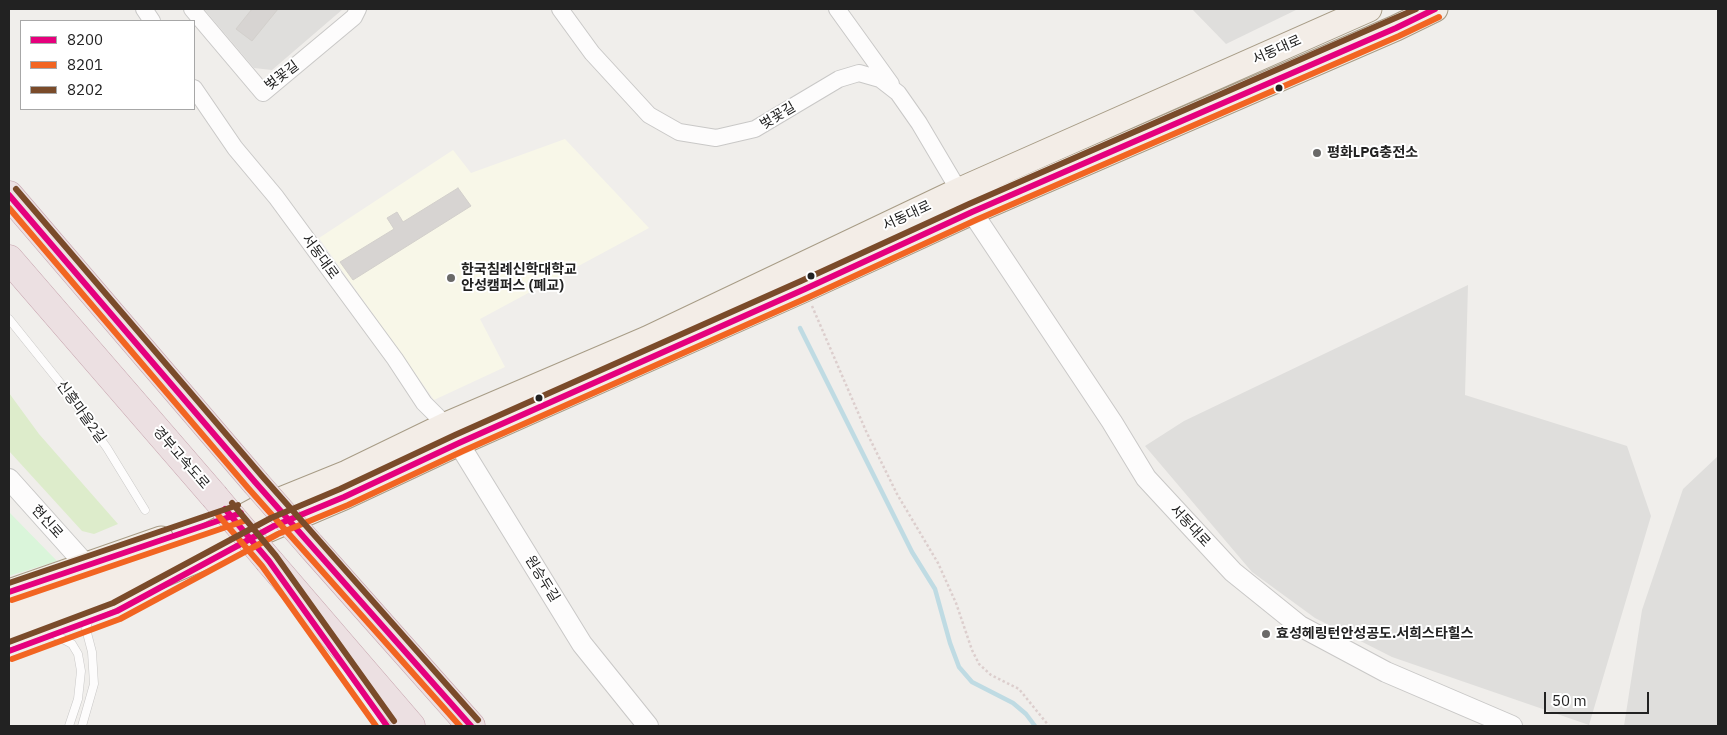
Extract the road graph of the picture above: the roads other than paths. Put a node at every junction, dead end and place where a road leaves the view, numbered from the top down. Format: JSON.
{"nodes":[{"id":1,"x":144,"y":9,"type":"edge"},
{"id":2,"x":192,"y":9,"type":"edge"},
{"id":3,"x":358,"y":9,"type":"edge"},
{"id":4,"x":560,"y":9,"type":"edge"},
{"id":5,"x":837,"y":9,"type":"edge"},
{"id":6,"x":1369,"y":9,"type":"edge"},
{"id":7,"x":1435,"y":9,"type":"edge"},
{"id":8,"x":151,"y":20,"type":"edge"},
{"id":9,"x":195,"y":89,"type":"edge"},
{"id":10,"x":898,"y":93,"type":"junction"},
{"id":11,"x":958,"y":191,"type":"junction"},
{"id":12,"x":9,"y":195,"type":"edge"},
{"id":13,"x":972,"y":212,"type":"junction"},
{"id":14,"x":9,"y":259,"type":"edge"},
{"id":15,"x":9,"y":319,"type":"edge"},
{"id":16,"x":453,"y":434,"type":"junction"},
{"id":17,"x":9,"y":479,"type":"edge"},
{"id":18,"x":144,"y":510,"type":"dead end"},
{"id":19,"x":266,"y":518,"type":"junction"},
{"id":20,"x":269,"y":561,"type":"junction"},
{"id":21,"x":86,"y":564,"type":"junction"},
{"id":22,"x":9,"y":592,"type":"edge"},
{"id":23,"x":9,"y":614,"type":"edge"},
{"id":24,"x":88,"y":622,"type":"junction"},
{"id":25,"x":54,"y":634,"type":"junction"},
{"id":26,"x":9,"y":636,"type":"edge"},
{"id":27,"x":9,"y":651,"type":"edge"},
{"id":28,"x":69,"y":726,"type":"edge"},
{"id":29,"x":82,"y":726,"type":"edge"},
{"id":30,"x":386,"y":726,"type":"edge"},
{"id":31,"x":411,"y":726,"type":"edge"},
{"id":32,"x":471,"y":726,"type":"edge"},
{"id":33,"x":648,"y":726,"type":"edge"},
{"id":34,"x":1512,"y":726,"type":"edge"}],
"edges":[{"from":1,"to":8,"type":"street"},
{"from":2,"to":3,"type":"street","name":"벚꽃길"},
{"from":4,"to":10,"type":"street","name":"벚꽃길"},
{"from":5,"to":10,"type":"street"},
{"from":6,"to":11,"type":"main road","name":"서동대로"},
{"from":7,"to":13,"type":"main road","name":"서동대로"},
{"from":9,"to":16,"type":"street","name":"서동대로"},
{"from":10,"to":11,"type":"street","name":"벚꽃길"},
{"from":11,"to":13,"type":"street","name":"벚꽃길"},
{"from":11,"to":16,"type":"main road","name":"서동대로"},
{"from":12,"to":32,"type":"highway","bridge":true},
{"from":13,"to":16,"type":"main road","name":"서동대로"},
{"from":13,"to":34,"type":"street","name":"서동대로"},
{"from":14,"to":20,"type":"highway","name":"경부고속도로","bridge":true},
{"from":15,"to":18,"type":"lane","name":"신흥마을2길"},
{"from":16,"to":19,"type":"main road","name":"서동대로"},
{"from":16,"to":33,"type":"street","name":"원승두길"},
{"from":17,"to":21,"type":"street","name":"현신로"},
{"from":19,"to":21,"type":"main road"},
{"from":19,"to":23,"type":"main road","name":"서동대로"},
{"from":19,"to":24,"type":"main road"},
{"from":19,"to":26,"type":"main road","name":"서동대로"},
{"from":20,"to":30,"type":"highway"},
{"from":20,"to":31,"type":"highway","name":"경부고속도로"},
{"from":21,"to":22,"type":"main road"},
{"from":24,"to":25,"type":"main road"},
{"from":24,"to":29,"type":"lane"},
{"from":25,"to":27,"type":"main road"},
{"from":25,"to":28,"type":"lane"}]}
